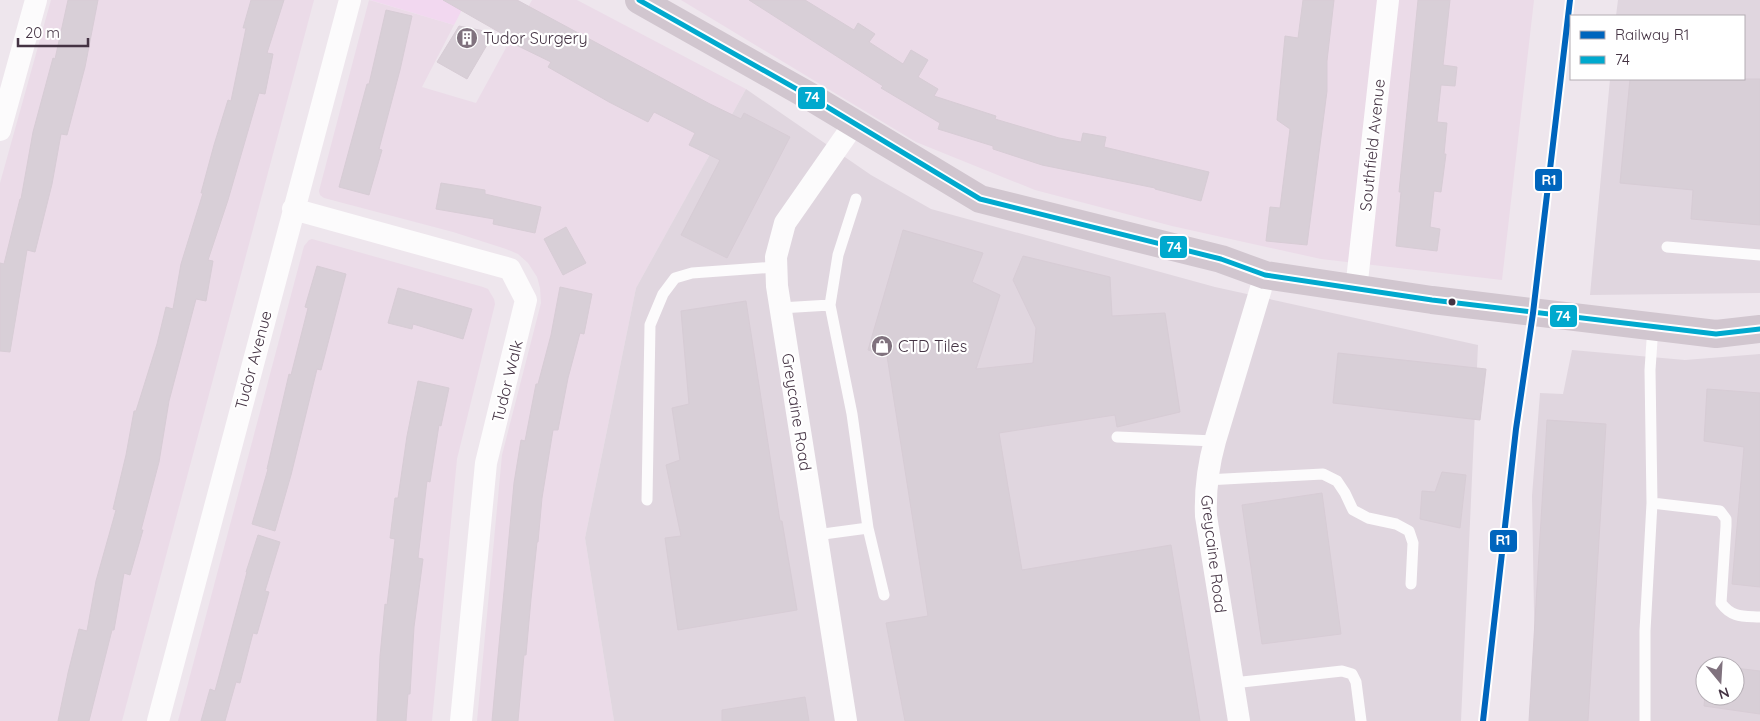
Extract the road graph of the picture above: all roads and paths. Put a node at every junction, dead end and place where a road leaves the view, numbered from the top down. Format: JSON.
{"nodes":[{"id":1,"x":36,"y":0,"type":"edge"},
{"id":2,"x":350,"y":0,"type":"edge"},
{"id":3,"x":639,"y":0,"type":"edge"},
{"id":4,"x":1388,"y":0,"type":"edge"},
{"id":5,"x":854,"y":124,"type":"junction"},
{"id":6,"x":0,"y":130,"type":"edge"},
{"id":7,"x":856,"y":199,"type":"dead end"},
{"id":8,"x":293,"y":209,"type":"junction"},
{"id":9,"x":1667,"y":247,"type":"dead end"},
{"id":10,"x":1760,"y":255,"type":"edge"},
{"id":11,"x":776,"y":267,"type":"junction"},
{"id":12,"x":1265,"y":275,"type":"junction"},
{"id":13,"x":1356,"y":290,"type":"junction"},
{"id":14,"x":830,"y":305,"type":"junction"},
{"id":15,"x":780,"y":308,"type":"junction"},
{"id":16,"x":1653,"y":326,"type":"junction"},
{"id":17,"x":1760,"y":329,"type":"edge"},
{"id":18,"x":1117,"y":437,"type":"dead end"},
{"id":19,"x":1215,"y":441,"type":"junction"},
{"id":20,"x":1206,"y":480,"type":"junction"},
{"id":21,"x":647,"y":500,"type":"dead end"},
{"id":22,"x":1652,"y":503,"type":"junction"},
{"id":23,"x":868,"y":528,"type":"junction"},
{"id":24,"x":816,"y":535,"type":"junction"},
{"id":25,"x":1410,"y":584,"type":"dead end"},
{"id":26,"x":884,"y":595,"type":"dead end"},
{"id":27,"x":1760,"y":617,"type":"edge"},
{"id":28,"x":1232,"y":683,"type":"junction"},
{"id":29,"x":158,"y":721,"type":"edge"},
{"id":30,"x":461,"y":721,"type":"edge"},
{"id":31,"x":846,"y":721,"type":"edge"},
{"id":32,"x":1239,"y":721,"type":"edge"},
{"id":33,"x":1361,"y":721,"type":"edge"},
{"id":34,"x":1645,"y":721,"type":"edge"}],
"edges":[{"from":1,"to":6,"type":"street"},
{"from":2,"to":8,"type":"street","name":"Tudor Avenue"},
{"from":3,"to":5,"type":"street"},
{"from":4,"to":13,"type":"street","name":"Southfield Avenue"},
{"from":5,"to":11,"type":"street","name":"Greycaine Road"},
{"from":5,"to":12,"type":"street"},
{"from":7,"to":14,"type":"lane"},
{"from":8,"to":29,"type":"street","name":"Tudor Avenue"},
{"from":8,"to":30,"type":"street","name":"Tudor Walk"},
{"from":9,"to":10,"type":"lane"},
{"from":11,"to":15,"type":"street","name":"Greycaine Road"},
{"from":11,"to":21,"type":"lane"},
{"from":12,"to":13,"type":"street"},
{"from":12,"to":19,"type":"street","name":"Greycaine Road"},
{"from":13,"to":16,"type":"street"},
{"from":14,"to":15,"type":"lane"},
{"from":14,"to":23,"type":"lane"},
{"from":15,"to":24,"type":"street","name":"Greycaine Road"},
{"from":16,"to":17,"type":"street"},
{"from":16,"to":22,"type":"lane"},
{"from":18,"to":19,"type":"lane"},
{"from":19,"to":20,"type":"street","name":"Greycaine Road"},
{"from":20,"to":25,"type":"lane"},
{"from":20,"to":28,"type":"street","name":"Greycaine Road"},
{"from":22,"to":27,"type":"lane"},
{"from":22,"to":34,"type":"lane"},
{"from":23,"to":24,"type":"lane"},
{"from":23,"to":26,"type":"lane"},
{"from":24,"to":31,"type":"street","name":"Greycaine Road"},
{"from":28,"to":32,"type":"street","name":"Greycaine Road"},
{"from":28,"to":33,"type":"lane"}]}
